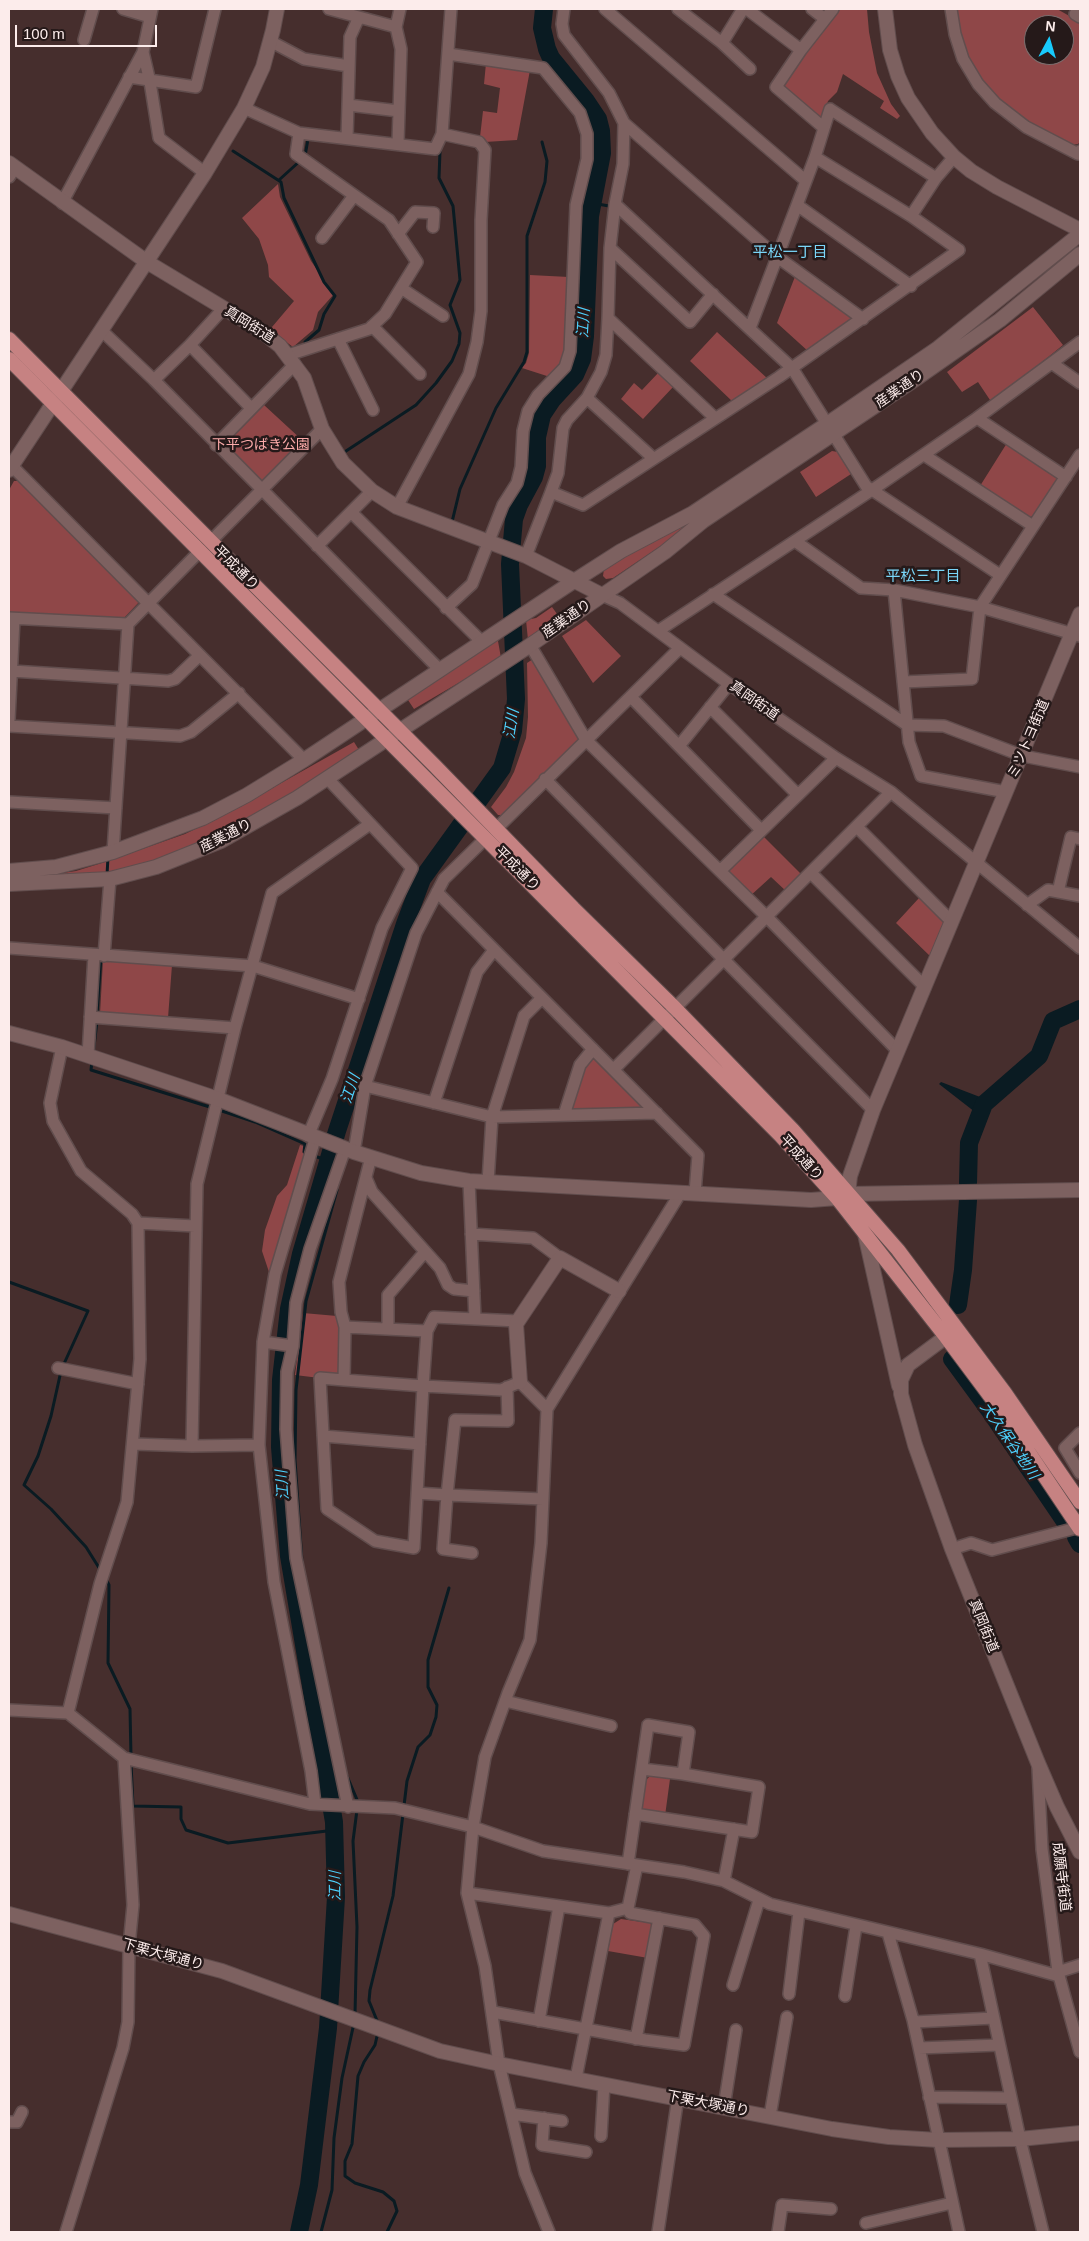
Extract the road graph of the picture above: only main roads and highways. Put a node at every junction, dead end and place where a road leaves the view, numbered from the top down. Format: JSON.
{"nodes":[{"id":1,"x":9,"y":339,"type":"edge"},
{"id":2,"x":9,"y":358,"type":"edge"},
{"id":3,"x":56,"y":397,"type":"junction"},
{"id":4,"x":205,"y":546,"type":"junction"},
{"id":5,"x":392,"y":734,"type":"junction"},
{"id":6,"x":842,"y":1196,"type":"junction"},
{"id":7,"x":952,"y":1333,"type":"junction"},
{"id":8,"x":1080,"y":1502,"type":"edge"},
{"id":9,"x":1080,"y":1528,"type":"edge"}],
"edges":[{"from":1,"to":3,"type":"main road","name":"平成通り"},
{"from":2,"to":3,"type":"main road","name":"平成通り"},
{"from":3,"to":4,"type":"main road","name":"平成通り"},
{"from":4,"to":5,"type":"main road","name":"平成通り"},
{"from":4,"to":5,"type":"main road","name":"平成通り"},
{"from":5,"to":6,"type":"main road","name":"平成通り"},
{"from":6,"to":7,"type":"main road","name":"平成通り"},
{"from":6,"to":7,"type":"main road","name":"平成通り"},
{"from":7,"to":8,"type":"main road","name":"平成通り"},
{"from":7,"to":9,"type":"main road","name":"平成通り"}]}
